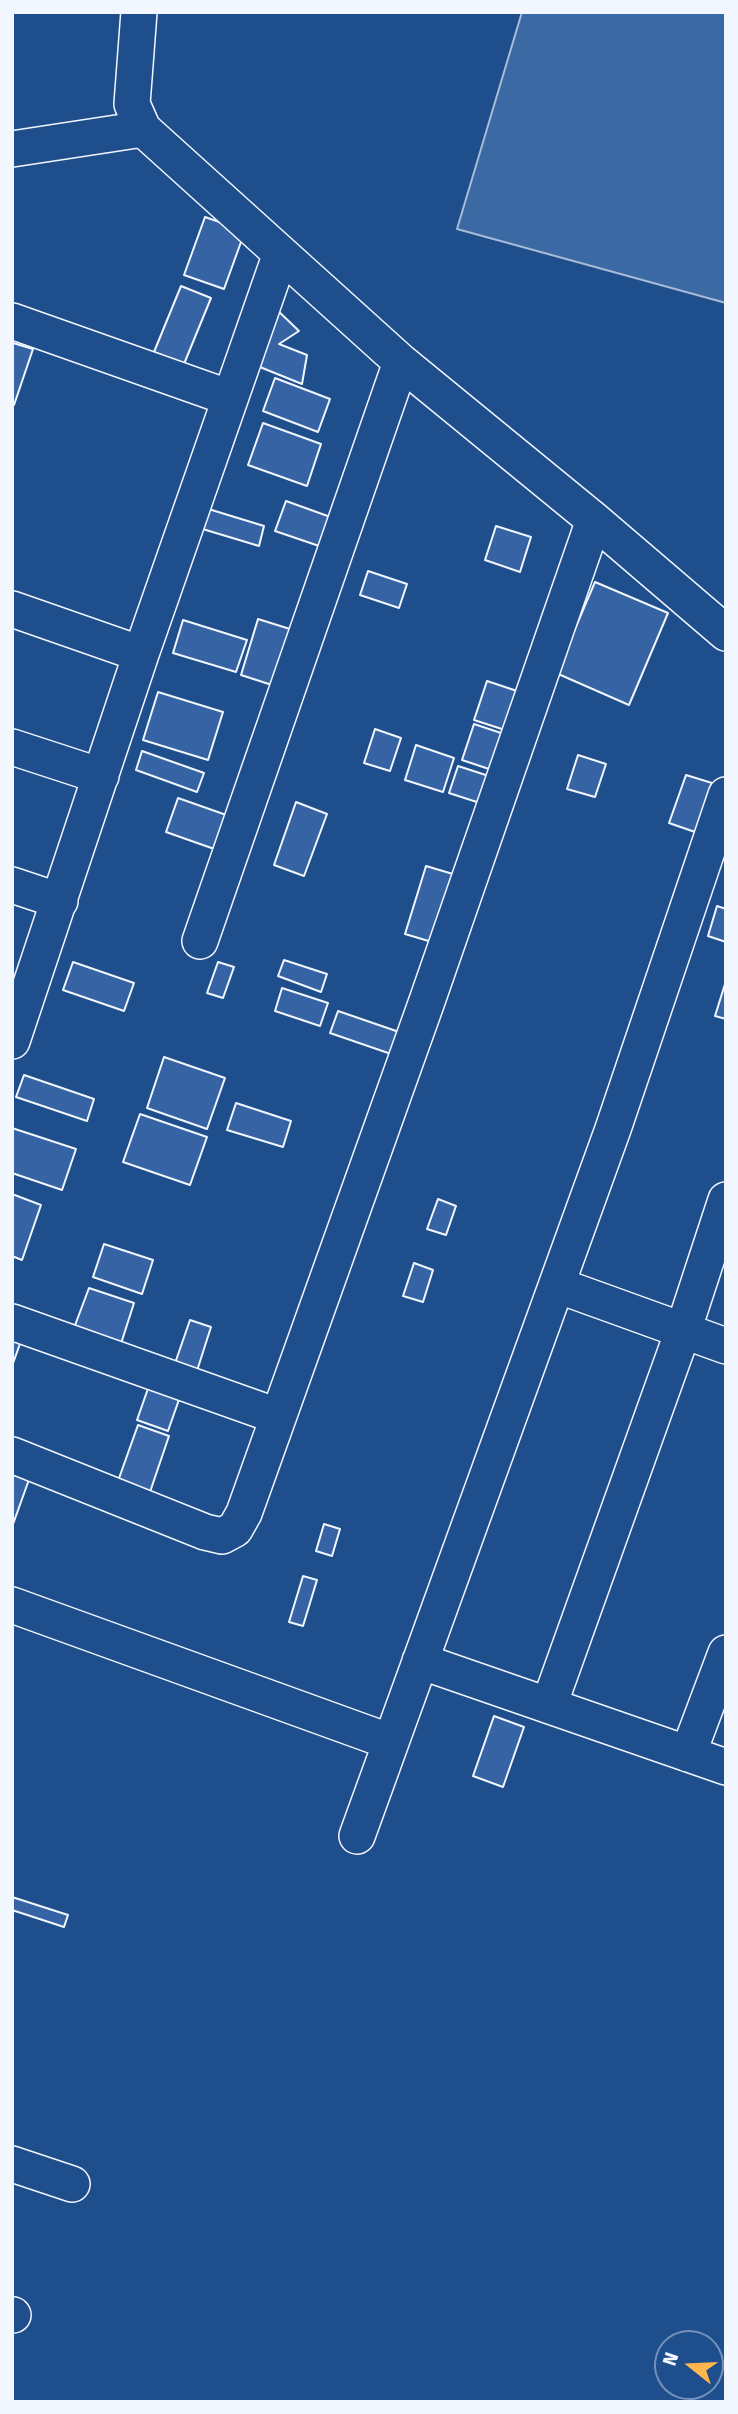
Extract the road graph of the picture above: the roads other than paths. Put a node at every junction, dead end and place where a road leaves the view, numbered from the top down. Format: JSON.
{"nodes":[{"id":1,"x":139,"y":19,"type":"edge"},
{"id":2,"x":138,"y":117,"type":"junction"},
{"id":3,"x":12,"y":149,"type":"edge"},
{"id":4,"x":280,"y":256,"type":"junction"},
{"id":5,"x":12,"y":321,"type":"edge"},
{"id":6,"x":401,"y":362,"type":"junction"},
{"id":7,"x":230,"y":398,"type":"junction"},
{"id":8,"x":594,"y":520,"type":"junction"},
{"id":9,"x":12,"y":609,"type":"edge"},
{"id":10,"x":726,"y":633,"type":"edge"},
{"id":11,"x":141,"y":654,"type":"junction"},
{"id":12,"x":12,"y":747,"type":"edge"},
{"id":13,"x":101,"y":776,"type":"junction"},
{"id":14,"x":726,"y":795,"type":"edge"},
{"id":15,"x":12,"y":885,"type":"edge"},
{"id":16,"x":60,"y":901,"type":"junction"},
{"id":17,"x":200,"y":941,"type":"dead end"},
{"id":18,"x":13,"y":1038,"type":"edge"},
{"id":19,"x":726,"y":1200,"type":"edge"},
{"id":20,"x":556,"y":1284,"type":"junction"},
{"id":21,"x":12,"y":1322,"type":"edge"},
{"id":22,"x":683,"y":1331,"type":"junction"},
{"id":23,"x":726,"y":1346,"type":"edge"},
{"id":24,"x":277,"y":1416,"type":"junction"},
{"id":25,"x":12,"y":1455,"type":"edge"},
{"id":26,"x":12,"y":1605,"type":"edge"},
{"id":27,"x":726,"y":1653,"type":"edge"},
{"id":28,"x":420,"y":1661,"type":"junction"},
{"id":29,"x":549,"y":1705,"type":"junction"},
{"id":30,"x":391,"y":1742,"type":"junction"},
{"id":31,"x":688,"y":1754,"type":"junction"},
{"id":32,"x":726,"y":1767,"type":"edge"},
{"id":33,"x":357,"y":1836,"type":"dead end"},
{"id":34,"x":12,"y":2164,"type":"edge"},
{"id":35,"x":72,"y":2184,"type":"dead end"}],
"edges":[{"from":1,"to":2,"type":"street"},
{"from":2,"to":3,"type":"street"},
{"from":2,"to":4,"type":"street"},
{"from":4,"to":6,"type":"street"},
{"from":4,"to":7,"type":"street"},
{"from":5,"to":7,"type":"street"},
{"from":6,"to":8,"type":"street"},
{"from":6,"to":17,"type":"street"},
{"from":7,"to":11,"type":"street"},
{"from":8,"to":10,"type":"street"},
{"from":8,"to":24,"type":"street"},
{"from":9,"to":11,"type":"street"},
{"from":11,"to":13,"type":"street"},
{"from":12,"to":13,"type":"street"},
{"from":13,"to":16,"type":"street"},
{"from":14,"to":20,"type":"street"},
{"from":15,"to":16,"type":"street"},
{"from":16,"to":18,"type":"street"},
{"from":19,"to":22,"type":"street"},
{"from":20,"to":22,"type":"street"},
{"from":20,"to":28,"type":"street"},
{"from":21,"to":24,"type":"street"},
{"from":22,"to":23,"type":"street"},
{"from":22,"to":29,"type":"street"},
{"from":24,"to":25,"type":"street"},
{"from":26,"to":30,"type":"street"},
{"from":27,"to":31,"type":"street"},
{"from":28,"to":29,"type":"street"},
{"from":28,"to":30,"type":"street"},
{"from":29,"to":31,"type":"street"},
{"from":30,"to":33,"type":"street"},
{"from":31,"to":32,"type":"street"},
{"from":34,"to":35,"type":"street"}]}
